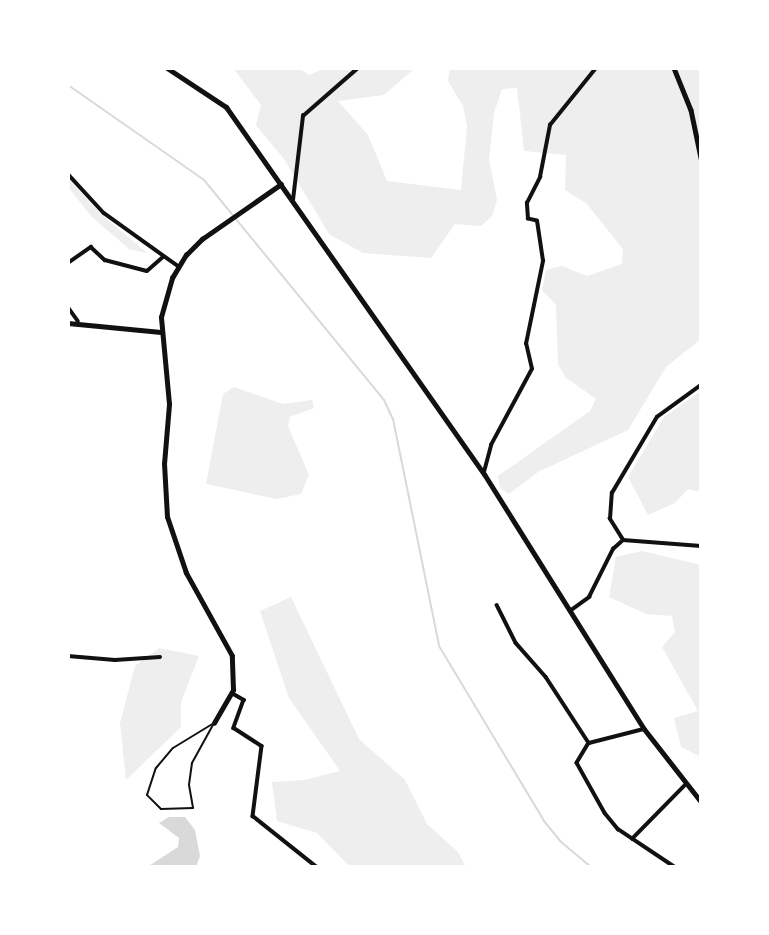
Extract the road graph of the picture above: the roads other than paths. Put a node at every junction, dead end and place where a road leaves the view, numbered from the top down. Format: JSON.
{"nodes":[{"id":1,"x":167,"y":68,"type":"edge"},
{"id":2,"x":358,"y":68,"type":"edge"},
{"id":3,"x":596,"y":68,"type":"edge"},
{"id":4,"x":674,"y":68,"type":"edge"},
{"id":5,"x":701,"y":158,"type":"edge"},
{"id":6,"x":68,"y":174,"type":"edge"},
{"id":7,"x":281,"y":184,"type":"junction"},
{"id":8,"x":293,"y":200,"type":"junction"},
{"id":9,"x":163,"y":257,"type":"junction"},
{"id":10,"x":68,"y":263,"type":"edge"},
{"id":11,"x":178,"y":266,"type":"junction"},
{"id":12,"x":68,"y":307,"type":"edge"},
{"id":13,"x":78,"y":321,"type":"junction"},
{"id":14,"x":68,"y":323,"type":"edge"},
{"id":15,"x":161,"y":332,"type":"junction"},
{"id":16,"x":701,"y":385,"type":"edge"},
{"id":17,"x":484,"y":474,"type":"junction"},
{"id":18,"x":623,"y":540,"type":"junction"},
{"id":19,"x":701,"y":545,"type":"edge"},
{"id":20,"x":497,"y":605,"type":"dead end"},
{"id":21,"x":569,"y":611,"type":"junction"},
{"id":22,"x":68,"y":656,"type":"edge"},
{"id":23,"x":160,"y":657,"type":"dead end"},
{"id":24,"x":232,"y":693,"type":"junction"},
{"id":25,"x":214,"y":723,"type":"junction"},
{"id":26,"x":644,"y":729,"type":"junction"},
{"id":27,"x":589,"y":743,"type":"junction"},
{"id":28,"x":686,"y":785,"type":"junction"},
{"id":29,"x":701,"y":802,"type":"edge"},
{"id":30,"x":632,"y":839,"type":"junction"},
{"id":31,"x":317,"y":867,"type":"edge"},
{"id":32,"x":675,"y":867,"type":"edge"}],
"edges":[{"from":1,"to":7,"type":"highway"},
{"from":2,"to":8,"type":"street"},
{"from":3,"to":17,"type":"street"},
{"from":4,"to":5,"type":"street"},
{"from":6,"to":9,"type":"street"},
{"from":7,"to":8,"type":"highway"},
{"from":7,"to":11,"type":"street"},
{"from":8,"to":17,"type":"highway"},
{"from":9,"to":10,"type":"street"},
{"from":9,"to":11,"type":"street"},
{"from":11,"to":15,"type":"street"},
{"from":12,"to":13,"type":"street"},
{"from":13,"to":14,"type":"street"},
{"from":13,"to":15,"type":"street"},
{"from":15,"to":24,"type":"street"},
{"from":16,"to":18,"type":"street"},
{"from":17,"to":21,"type":"highway"},
{"from":18,"to":19,"type":"street"},
{"from":18,"to":21,"type":"street"},
{"from":20,"to":27,"type":"street"},
{"from":21,"to":26,"type":"highway"},
{"from":22,"to":23,"type":"street"},
{"from":24,"to":25,"type":"street"},
{"from":24,"to":31,"type":"street"},
{"from":25,"to":25,"type":"lane"},
{"from":26,"to":27,"type":"street"},
{"from":26,"to":28,"type":"highway"},
{"from":27,"to":30,"type":"street"},
{"from":28,"to":29,"type":"highway"},
{"from":28,"to":30,"type":"street"},
{"from":30,"to":32,"type":"street"}]}
